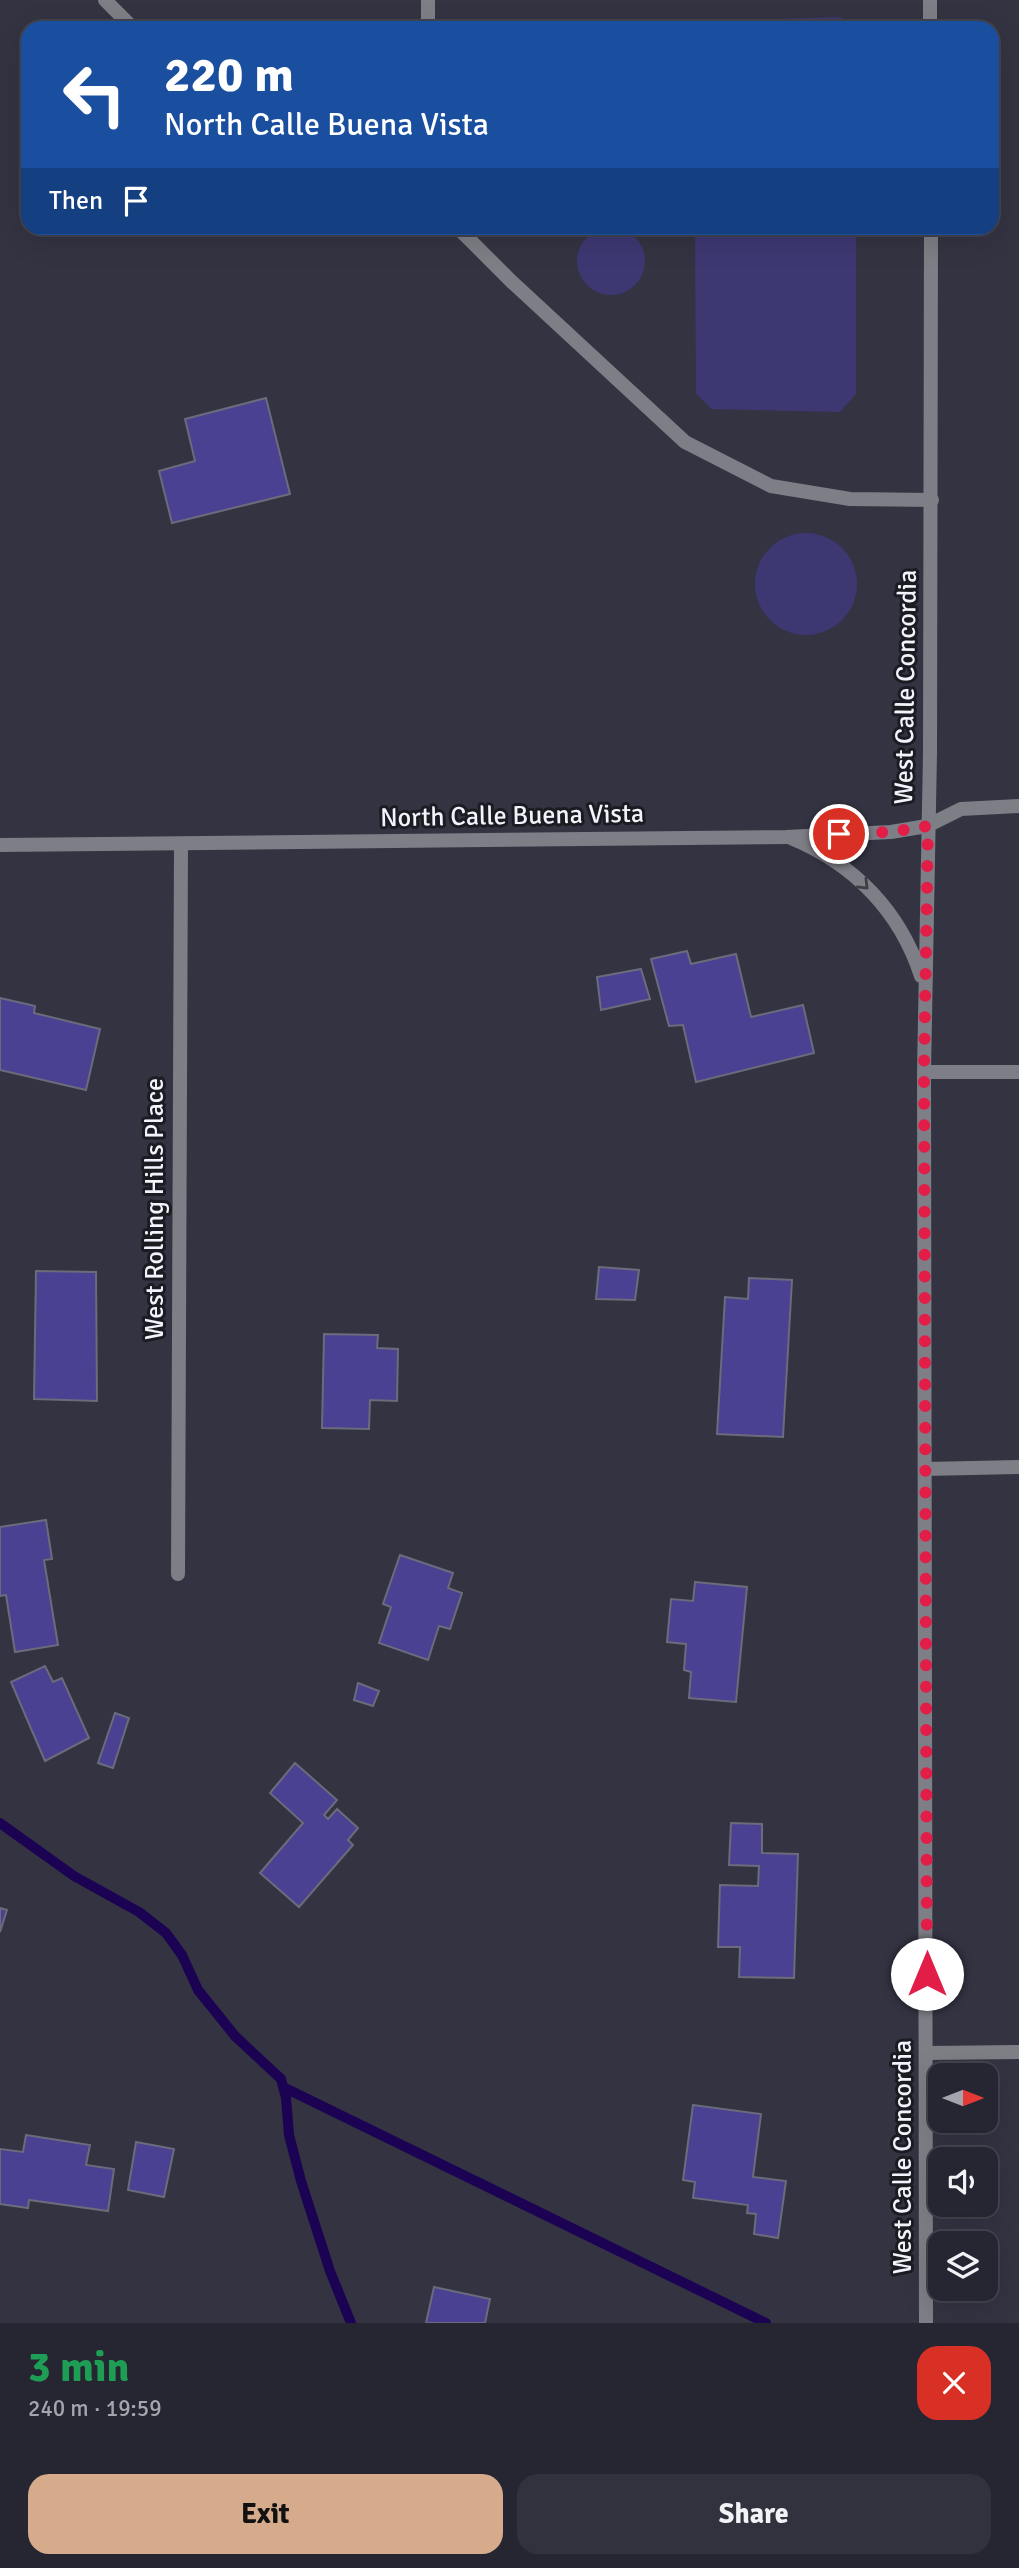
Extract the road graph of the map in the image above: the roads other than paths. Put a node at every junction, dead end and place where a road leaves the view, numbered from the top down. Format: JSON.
{"nodes":[{"id":1,"x":105,"y":0,"type":"edge"},
{"id":2,"x":428,"y":0,"type":"edge"},
{"id":3,"x":930,"y":0,"type":"edge"},
{"id":4,"x":126,"y":21,"type":"edge"},
{"id":5,"x":427,"y":21,"type":"edge"},
{"id":6,"x":930,"y":21,"type":"edge"},
{"id":7,"x":464,"y":235,"type":"edge"},
{"id":8,"x":931,"y":235,"type":"edge"},
{"id":9,"x":932,"y":500,"type":"junction"},
{"id":10,"x":1019,"y":806,"type":"edge"},
{"id":11,"x":928,"y":826,"type":"junction"},
{"id":12,"x":786,"y":837,"type":"junction"},
{"id":13,"x":181,"y":844,"type":"junction"},
{"id":14,"x":0,"y":845,"type":"edge"},
{"id":15,"x":925,"y":989,"type":"junction"},
{"id":16,"x":924,"y":1072,"type":"junction"},
{"id":17,"x":1019,"y":1072,"type":"edge"},
{"id":18,"x":1019,"y":1467,"type":"edge"},
{"id":19,"x":925,"y":1469,"type":"junction"},
{"id":20,"x":178,"y":1574,"type":"dead end"},
{"id":21,"x":1019,"y":2052,"type":"edge"},
{"id":22,"x":927,"y":2053,"type":"junction"},
{"id":23,"x":926,"y":2323,"type":"edge"}],
"edges":[{"from":1,"to":4,"type":"street"},
{"from":2,"to":5,"type":"street"},
{"from":3,"to":6,"type":"street"},
{"from":7,"to":9,"type":"street"},
{"from":8,"to":9,"type":"street","name":"West Calle Concordia"},
{"from":9,"to":11,"type":"street","name":"West Calle Concordia"},
{"from":10,"to":11,"type":"street","name":"North Calle Buena Vista"},
{"from":11,"to":12,"type":"street","name":"North Calle Buena Vista"},
{"from":11,"to":15,"type":"street","name":"West Calle Concordia"},
{"from":12,"to":13,"type":"street","name":"North Calle Buena Vista"},
{"from":12,"to":15,"type":"street","one_way":true},
{"from":13,"to":14,"type":"street","name":"North Calle Buena Vista"},
{"from":13,"to":20,"type":"street","name":"West Rolling Hills Place"},
{"from":15,"to":16,"type":"street","name":"West Calle Concordia"},
{"from":16,"to":17,"type":"street"},
{"from":16,"to":19,"type":"street","name":"West Calle Concordia"},
{"from":18,"to":19,"type":"street"},
{"from":19,"to":22,"type":"street","name":"West Calle Concordia"},
{"from":21,"to":22,"type":"street"},
{"from":22,"to":23,"type":"street","name":"West Calle Concordia"}]}
